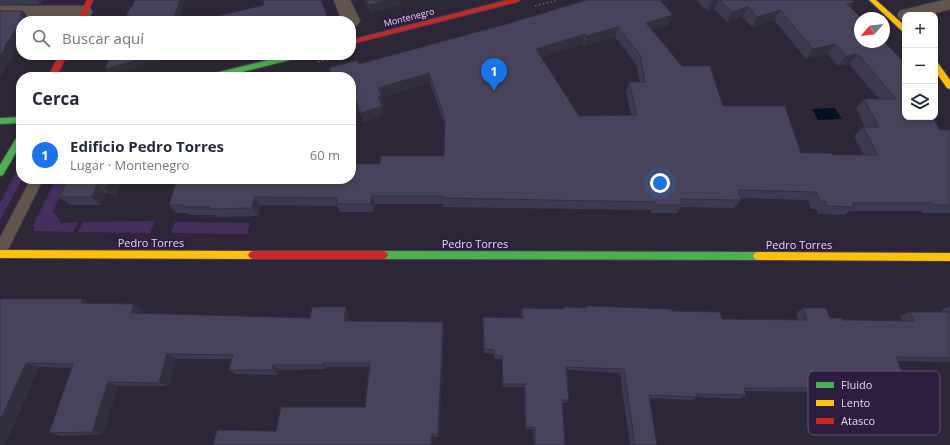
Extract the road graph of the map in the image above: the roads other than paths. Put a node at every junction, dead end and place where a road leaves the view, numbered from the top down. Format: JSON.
{"nodes":[{"id":1,"x":342,"y":0,"type":"edge"},
{"id":2,"x":517,"y":0,"type":"edge"},
{"id":3,"x":872,"y":0,"type":"edge"},
{"id":4,"x":950,"y":4,"type":"edge"},
{"id":5,"x":85,"y":11,"type":"edge"},
{"id":6,"x":0,"y":12,"type":"edge"},
{"id":7,"x":349,"y":16,"type":"edge"},
{"id":8,"x":901,"y":16,"type":"edge"},
{"id":9,"x":356,"y":41,"type":"edge"},
{"id":10,"x":60,"y":60,"type":"edge"},
{"id":11,"x":278,"y":60,"type":"edge"},
{"id":12,"x":938,"y":69,"type":"edge"},
{"id":13,"x":54,"y":72,"type":"edge"},
{"id":14,"x":231,"y":72,"type":"edge"},
{"id":15,"x":950,"y":86,"type":"edge"},
{"id":16,"x":16,"y":120,"type":"edge"},
{"id":17,"x":0,"y":121,"type":"edge"},
{"id":18,"x":16,"y":146,"type":"edge"},
{"id":19,"x":0,"y":173,"type":"edge"},
{"id":20,"x":34,"y":184,"type":"edge"},
{"id":21,"x":0,"y":252,"type":"edge"},
{"id":22,"x":950,"y":257,"type":"edge"}],
"edges":[{"from":1,"to":7,"type":"street"},
{"from":2,"to":9,"type":"street","name":"Montenegro"},
{"from":3,"to":8,"type":"street"},
{"from":4,"to":8,"type":"street"},
{"from":5,"to":6,"type":"street"},
{"from":10,"to":13,"type":"street"},
{"from":11,"to":14,"type":"street"},
{"from":12,"to":15,"type":"street"},
{"from":16,"to":17,"type":"street"},
{"from":18,"to":19,"type":"street"},
{"from":20,"to":21,"type":"lane"},
{"from":21,"to":22,"type":"street","name":"Pedro Torres"}]}
